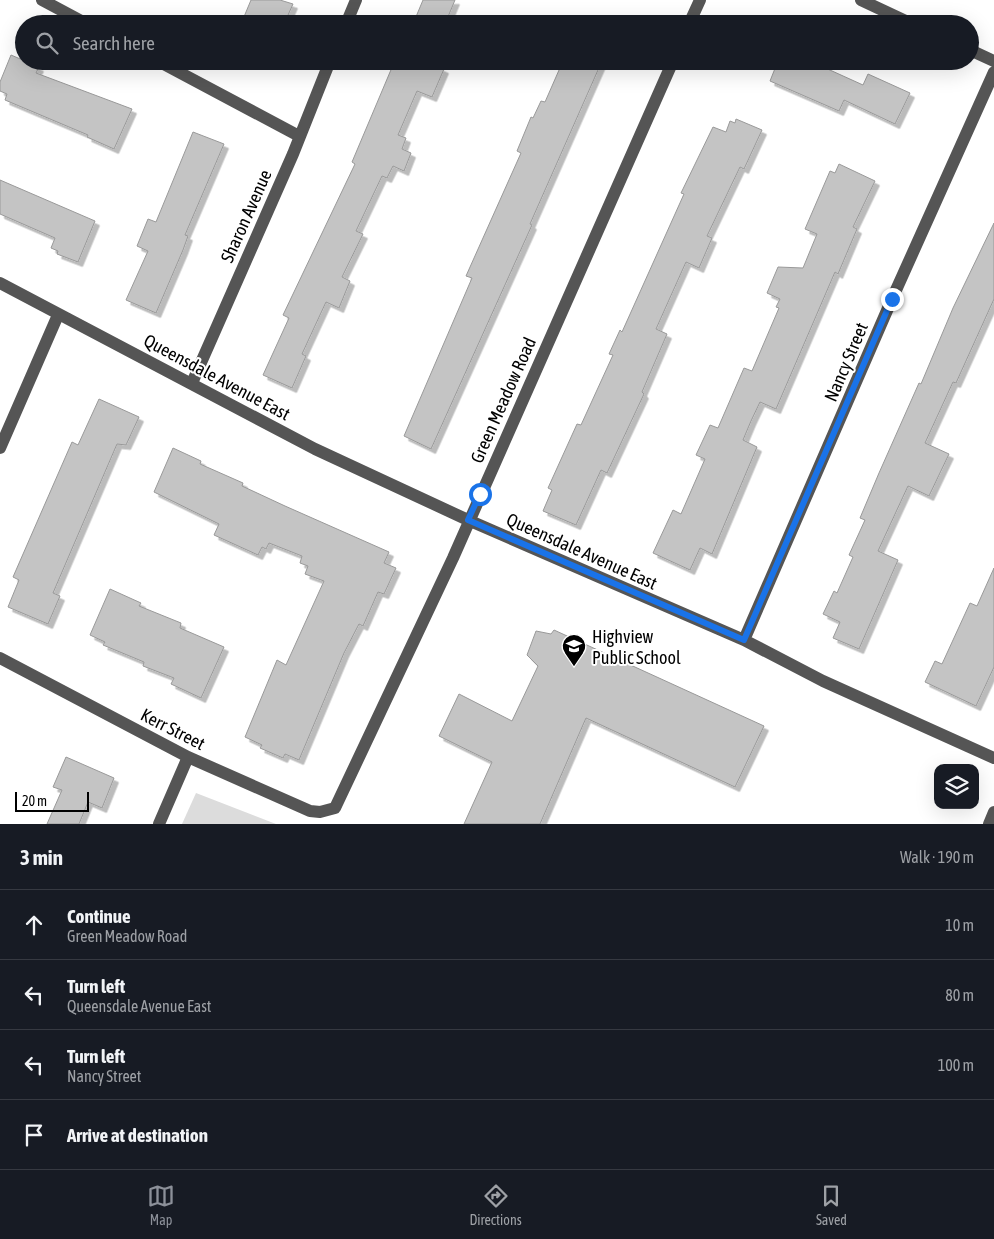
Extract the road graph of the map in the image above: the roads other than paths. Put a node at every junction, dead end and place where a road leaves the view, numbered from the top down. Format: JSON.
{"nodes":[{"id":1,"x":42,"y":0,"type":"edge"},
{"id":2,"x":356,"y":0,"type":"edge"},
{"id":3,"x":700,"y":0,"type":"edge"},
{"id":4,"x":861,"y":0,"type":"edge"},
{"id":5,"x":70,"y":15,"type":"edge"},
{"id":6,"x":350,"y":15,"type":"edge"},
{"id":7,"x":694,"y":15,"type":"edge"},
{"id":8,"x":893,"y":15,"type":"edge"},
{"id":9,"x":979,"y":54,"type":"edge"},
{"id":10,"x":994,"y":61,"type":"edge"},
{"id":11,"x":175,"y":70,"type":"edge"},
{"id":12,"x":326,"y":70,"type":"edge"},
{"id":13,"x":669,"y":70,"type":"edge"},
{"id":14,"x":994,"y":72,"type":"edge"},
{"id":15,"x":299,"y":136,"type":"junction"},
{"id":16,"x":0,"y":283,"type":"edge"},
{"id":17,"x":58,"y":315,"type":"junction"},
{"id":18,"x":192,"y":383,"type":"junction"},
{"id":19,"x":0,"y":448,"type":"edge"},
{"id":20,"x":468,"y":520,"type":"junction"},
{"id":21,"x":744,"y":640,"type":"junction"},
{"id":22,"x":0,"y":658,"type":"edge"},
{"id":23,"x":188,"y":757,"type":"junction"},
{"id":24,"x":994,"y":758,"type":"edge"},
{"id":25,"x":336,"y":807,"type":"joint"},
{"id":26,"x":994,"y":812,"type":"edge"},
{"id":27,"x":159,"y":824,"type":"edge"},
{"id":28,"x":988,"y":824,"type":"edge"}],
"edges":[{"from":1,"to":5,"type":"street"},
{"from":2,"to":6,"type":"street"},
{"from":3,"to":7,"type":"street"},
{"from":4,"to":8,"type":"street"},
{"from":9,"to":10,"type":"street"},
{"from":11,"to":15,"type":"street"},
{"from":12,"to":15,"type":"street","name":"Sharon Avenue"},
{"from":13,"to":20,"type":"street","name":"Green Meadow Road"},
{"from":14,"to":21,"type":"street","name":"Nancy Street"},
{"from":15,"to":18,"type":"street","name":"Sharon Avenue"},
{"from":16,"to":17,"type":"street","name":"Queensdale Avenue East"},
{"from":17,"to":18,"type":"street","name":"Queensdale Avenue East"},
{"from":17,"to":19,"type":"street"},
{"from":18,"to":20,"type":"street","name":"Queensdale Avenue East"},
{"from":20,"to":21,"type":"street","name":"Queensdale Avenue East"},
{"from":20,"to":25,"type":"street","name":"Green Meadow Road"},
{"from":21,"to":24,"type":"street","name":"Queensdale Avenue East"},
{"from":22,"to":23,"type":"street","name":"Kerr Street"},
{"from":23,"to":25,"type":"street","name":"Kerr Street"},
{"from":23,"to":27,"type":"street"},
{"from":26,"to":28,"type":"street"}]}
